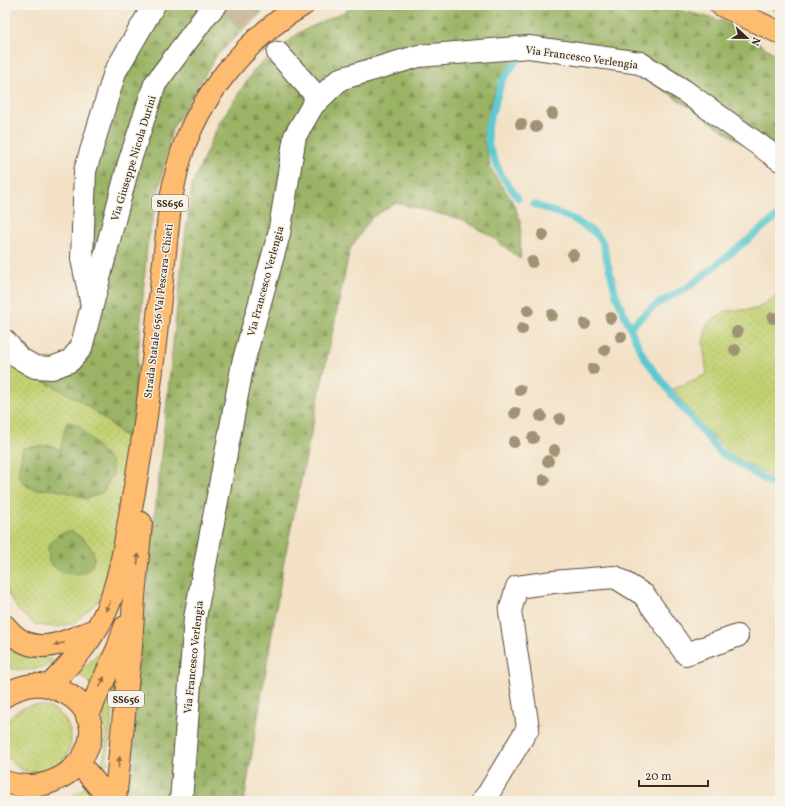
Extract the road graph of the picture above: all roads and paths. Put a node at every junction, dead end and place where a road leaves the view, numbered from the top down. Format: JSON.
{"nodes":[{"id":1,"x":154,"y":5,"type":"edge"},
{"id":2,"x":216,"y":5,"type":"edge"},
{"id":3,"x":302,"y":5,"type":"edge"},
{"id":4,"x":721,"y":5,"type":"edge"},
{"id":5,"x":780,"y":33,"type":"edge"},
{"id":6,"x":278,"y":53,"type":"tunnel mouth"},
{"id":7,"x":319,"y":100,"type":"junction"},
{"id":8,"x":780,"y":160,"type":"edge"},
{"id":9,"x":92,"y":306,"type":"junction"},
{"id":10,"x":5,"y":341,"type":"edge"},
{"id":11,"x":142,"y":448,"type":"junction"},
{"id":12,"x":134,"y":597,"type":"junction"},
{"id":13,"x":5,"y":626,"type":"edge"},
{"id":14,"x":95,"y":630,"type":"junction"},
{"id":15,"x":737,"y":636,"type":"dead end"},
{"id":16,"x":48,"y":686,"type":"junction"},
{"id":17,"x":7,"y":691,"type":"edge"},
{"id":18,"x":87,"y":718,"type":"junction"},
{"id":19,"x":83,"y":768,"type":"junction"},
{"id":20,"x":5,"y":782,"type":"edge"},
{"id":21,"x":48,"y":796,"type":"edge"},
{"id":22,"x":111,"y":801,"type":"edge"},
{"id":23,"x":115,"y":801,"type":"edge"},
{"id":24,"x":181,"y":801,"type":"edge"},
{"id":25,"x":482,"y":801,"type":"edge"}],
"edges":[{"from":1,"to":9,"type":"street","name":"Via Giuseppe Nicola Durini"},
{"from":2,"to":9,"type":"street","name":"Via Giuseppe Nicola Durini"},
{"from":3,"to":11,"type":"main road","name":"Strada Statale 656 Val Pescara-Chieti","number":"SS656"},
{"from":4,"to":5,"type":"main road"},
{"from":6,"to":7,"type":"street"},
{"from":7,"to":8,"type":"street","name":"Via Francesco Verlengia"},
{"from":7,"to":24,"type":"street","name":"Via Francesco Verlengia"},
{"from":9,"to":10,"type":"street","name":"Via Giuseppe Nicola Durini"},
{"from":12,"to":11,"type":"main road","number":"SS656","one_way":true},
{"from":11,"to":14,"type":"main road","number":"SS656","one_way":true},
{"from":18,"to":12,"type":"main road","number":"SS656","one_way":true},
{"from":23,"to":12,"type":"main road","number":"SS656","one_way":true},
{"from":14,"to":13,"type":"main road","one_way":true},
{"from":14,"to":16,"type":"main road","number":"SS656"},
{"from":15,"to":25,"type":"street"},
{"from":16,"to":17,"type":"main road"},
{"from":16,"to":18,"type":"main road"},
{"from":18,"to":19,"type":"main road"},
{"from":19,"to":21,"type":"main road"},
{"from":19,"to":22,"type":"main road"},
{"from":20,"to":21,"type":"main road"}]}
